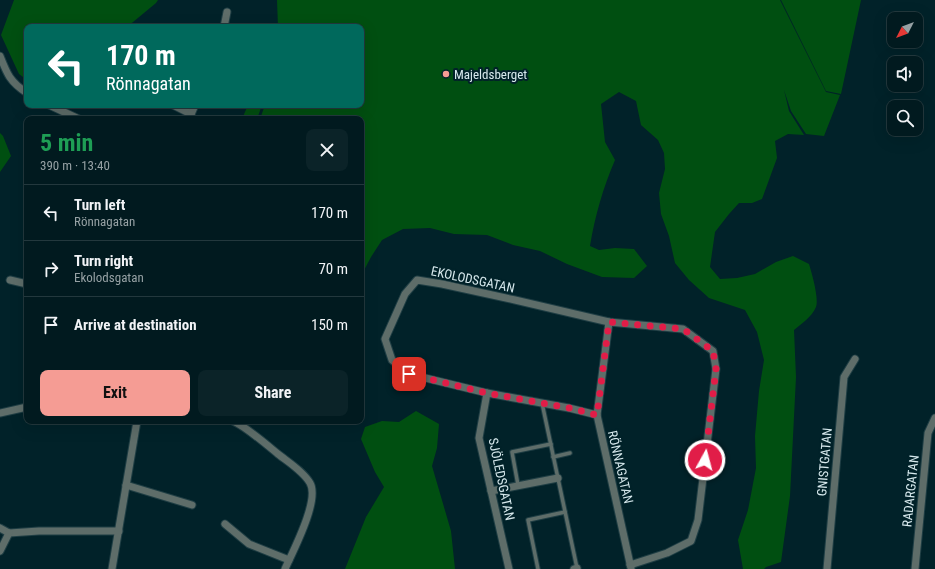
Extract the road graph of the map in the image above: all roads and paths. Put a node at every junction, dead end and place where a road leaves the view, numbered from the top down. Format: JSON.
{"nodes":[{"id":1,"x":227,"y":12,"type":"dead end"},
{"id":2,"x":225,"y":24,"type":"edge"},
{"id":3,"x":0,"y":56,"type":"edge"},
{"id":4,"x":24,"y":91,"type":"edge"},
{"id":5,"x":55,"y":108,"type":"edge"},
{"id":6,"x":178,"y":108,"type":"edge"},
{"id":7,"x":73,"y":116,"type":"edge"},
{"id":8,"x":190,"y":116,"type":"edge"},
{"id":9,"x":10,"y":280,"type":"dead end"},
{"id":10,"x":24,"y":283,"type":"edge"},
{"id":11,"x":609,"y":322,"type":"junction"},
{"id":12,"x":855,"y":359,"type":"dead end"},
{"id":13,"x":487,"y":393,"type":"junction"},
{"id":14,"x":542,"y":403,"type":"junction"},
{"id":15,"x":24,"y":407,"type":"edge"},
{"id":16,"x":0,"y":413,"type":"edge"},
{"id":17,"x":597,"y":415,"type":"junction"},
{"id":18,"x":935,"y":418,"type":"edge"},
{"id":19,"x":136,"y":424,"type":"edge"},
{"id":20,"x":237,"y":424,"type":"edge"},
{"id":21,"x":551,"y":444,"type":"junction"},
{"id":22,"x":570,"y":453,"type":"dead end"},
{"id":23,"x":554,"y":457,"type":"junction"},
{"id":24,"x":558,"y":478,"type":"junction"},
{"id":25,"x":126,"y":485,"type":"junction"},
{"id":26,"x":518,"y":485,"type":"junction"},
{"id":27,"x":491,"y":491,"type":"junction"},
{"id":28,"x":192,"y":505,"type":"dead end"},
{"id":29,"x":565,"y":512,"type":"junction"},
{"id":30,"x":225,"y":524,"type":"dead end"},
{"id":31,"x":0,"y":528,"type":"edge"},
{"id":32,"x":119,"y":531,"type":"junction"},
{"id":33,"x":9,"y":533,"type":"junction"},
{"id":34,"x":0,"y":551,"type":"edge"},
{"id":35,"x":289,"y":560,"type":"junction"},
{"id":36,"x":630,"y":567,"type":"edge"},
{"id":37,"x":112,"y":569,"type":"edge"},
{"id":38,"x":285,"y":569,"type":"edge"},
{"id":39,"x":509,"y":569,"type":"edge"},
{"id":40,"x":538,"y":569,"type":"edge"},
{"id":41,"x":575,"y":569,"type":"edge"},
{"id":42,"x":826,"y":569,"type":"edge"},
{"id":43,"x":915,"y":569,"type":"edge"}],
"edges":[{"from":1,"to":2,"type":"street"},
{"from":3,"to":4,"type":"street"},
{"from":5,"to":7,"type":"street"},
{"from":6,"to":8,"type":"street"},
{"from":9,"to":10,"type":"street"},
{"from":11,"to":13,"type":"street","name":"EKOLODSGATAN"},
{"from":11,"to":17,"type":"street","name":"RÖNNAGATAN"},
{"from":11,"to":36,"type":"street"},
{"from":12,"to":42,"type":"street","name":"GNISTGATAN"},
{"from":13,"to":14,"type":"street","name":"EKOLODSGATAN"},
{"from":13,"to":27,"type":"street","name":"SJÖLEDSGATAN"},
{"from":14,"to":17,"type":"street","name":"EKOLODSGATAN"},
{"from":14,"to":21,"type":"lane"},
{"from":15,"to":16,"type":"street"},
{"from":17,"to":36,"type":"street","name":"RÖNNAGATAN"},
{"from":18,"to":43,"type":"street","name":"RADARGATAN"},
{"from":19,"to":25,"type":"street"},
{"from":20,"to":35,"type":"street"},
{"from":21,"to":23,"type":"lane"},
{"from":21,"to":26,"type":"lane"},
{"from":22,"to":23,"type":"lane"},
{"from":23,"to":24,"type":"lane"},
{"from":24,"to":26,"type":"street"},
{"from":24,"to":29,"type":"lane"},
{"from":25,"to":28,"type":"street"},
{"from":25,"to":32,"type":"street"},
{"from":26,"to":27,"type":"street"},
{"from":27,"to":39,"type":"street","name":"SJÖLEDSGATAN"},
{"from":29,"to":40,"type":"lane"},
{"from":29,"to":41,"type":"lane"},
{"from":30,"to":35,"type":"street"},
{"from":31,"to":33,"type":"street"},
{"from":32,"to":33,"type":"street"},
{"from":32,"to":37,"type":"street"},
{"from":33,"to":34,"type":"street"},
{"from":35,"to":38,"type":"street"}]}
